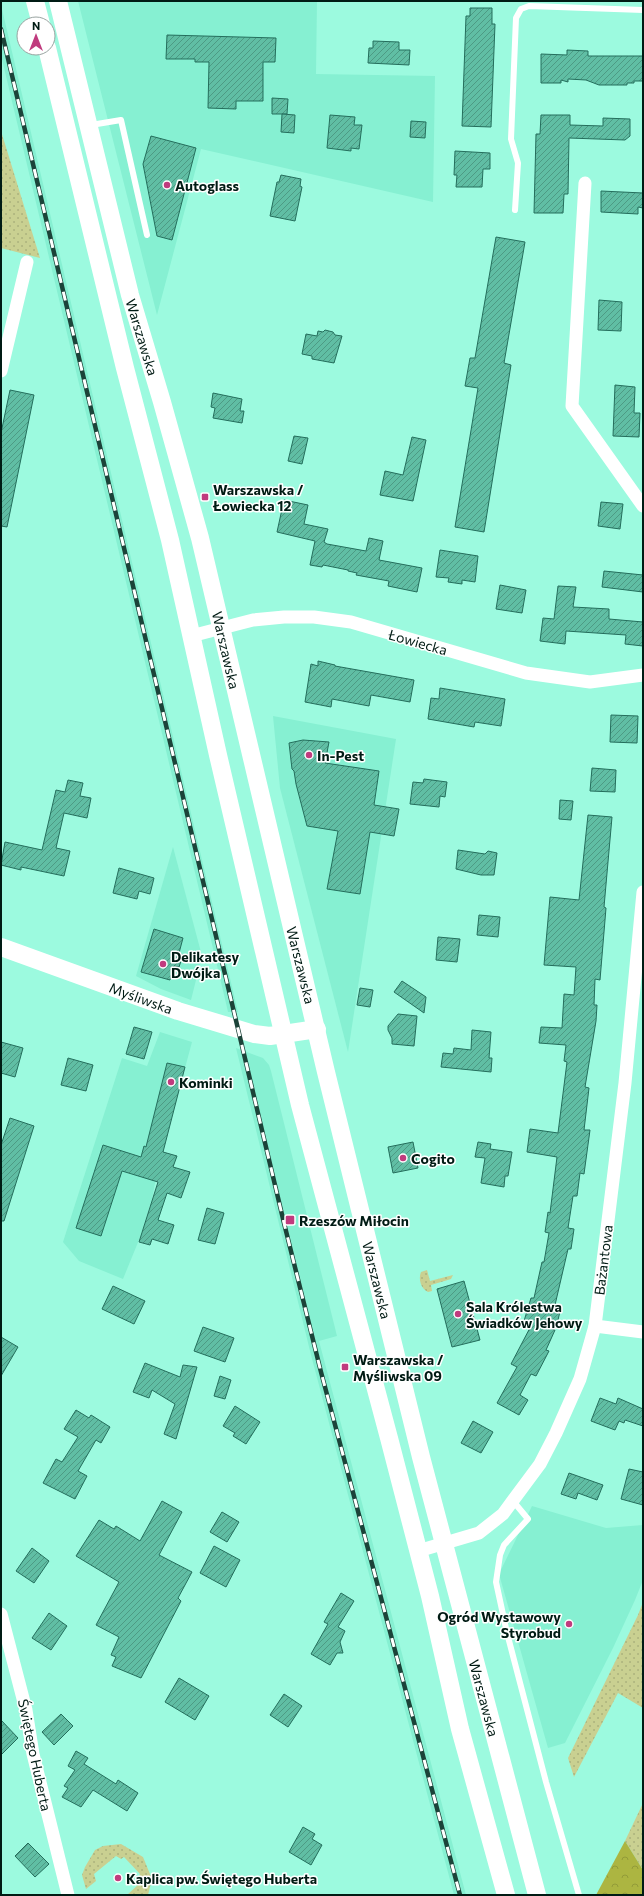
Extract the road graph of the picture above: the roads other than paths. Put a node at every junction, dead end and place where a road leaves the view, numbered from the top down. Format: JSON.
{"nodes":[{"id":1,"x":35,"y":1,"type":"edge"},
{"id":2,"x":58,"y":1,"type":"edge"},
{"id":3,"x":643,"y":10,"type":"edge"},
{"id":4,"x":39,"y":16,"type":"edge"},
{"id":5,"x":48,"y":56,"type":"edge"},
{"id":6,"x":89,"y":125,"type":"junction"},
{"id":7,"x":585,"y":183,"type":"dead end"},
{"id":8,"x":515,"y":210,"type":"dead end"},
{"id":9,"x":147,"y":235,"type":"dead end"},
{"id":10,"x":27,"y":262,"type":"dead end"},
{"id":11,"x":1,"y":371,"type":"edge"},
{"id":12,"x":643,"y":506,"type":"edge"},
{"id":13,"x":220,"y":628,"type":"junction"},
{"id":14,"x":192,"y":636,"type":"junction"},
{"id":15,"x":643,"y":675,"type":"edge"},
{"id":16,"x":643,"y":892,"type":"edge"},
{"id":17,"x":1,"y":947,"type":"edge"},
{"id":18,"x":317,"y":1029,"type":"junction"},
{"id":19,"x":284,"y":1035,"type":"junction"},
{"id":20,"x":595,"y":1326,"type":"junction"},
{"id":21,"x":643,"y":1332,"type":"edge"},
{"id":22,"x":512,"y":1501,"type":"junction"},
{"id":23,"x":444,"y":1544,"type":"junction"},
{"id":24,"x":418,"y":1551,"type":"junction"},
{"id":25,"x":1,"y":1614,"type":"edge"},
{"id":26,"x":68,"y":1895,"type":"edge"},
{"id":27,"x":506,"y":1895,"type":"edge"},
{"id":28,"x":537,"y":1895,"type":"edge"},
{"id":29,"x":578,"y":1895,"type":"edge"}],
"edges":[{"from":1,"to":4,"type":"main road"},
{"from":2,"to":6,"type":"main road","name":"Warszawska"},
{"from":3,"to":8,"type":"lane"},
{"from":5,"to":14,"type":"main road","name":"Warszawska"},
{"from":6,"to":9,"type":"lane"},
{"from":6,"to":13,"type":"main road","name":"Warszawska"},
{"from":7,"to":12,"type":"street"},
{"from":10,"to":11,"type":"street"},
{"from":13,"to":14,"type":"street","name":"Łowiecka"},
{"from":13,"to":15,"type":"street","name":"Łowiecka"},
{"from":13,"to":18,"type":"main road","name":"Warszawska"},
{"from":14,"to":19,"type":"main road","name":"Warszawska"},
{"from":16,"to":20,"type":"street","name":"Bażantowa"},
{"from":17,"to":19,"type":"main road","name":"Myśliwska"},
{"from":18,"to":19,"type":"main road","name":"Myśliwska"},
{"from":18,"to":23,"type":"main road","name":"Warszawska"},
{"from":19,"to":24,"type":"main road","name":"Warszawska"},
{"from":20,"to":21,"type":"street"},
{"from":20,"to":22,"type":"street","name":"Bażantowa"},
{"from":22,"to":23,"type":"street","name":"Bażantowa"},
{"from":22,"to":29,"type":"lane"},
{"from":23,"to":24,"type":"street","name":"Bażantowa"},
{"from":23,"to":28,"type":"main road","name":"Warszawska"},
{"from":24,"to":27,"type":"main road","name":"Warszawska"},
{"from":25,"to":26,"type":"street","name":"Świętego Huberta"}]}
